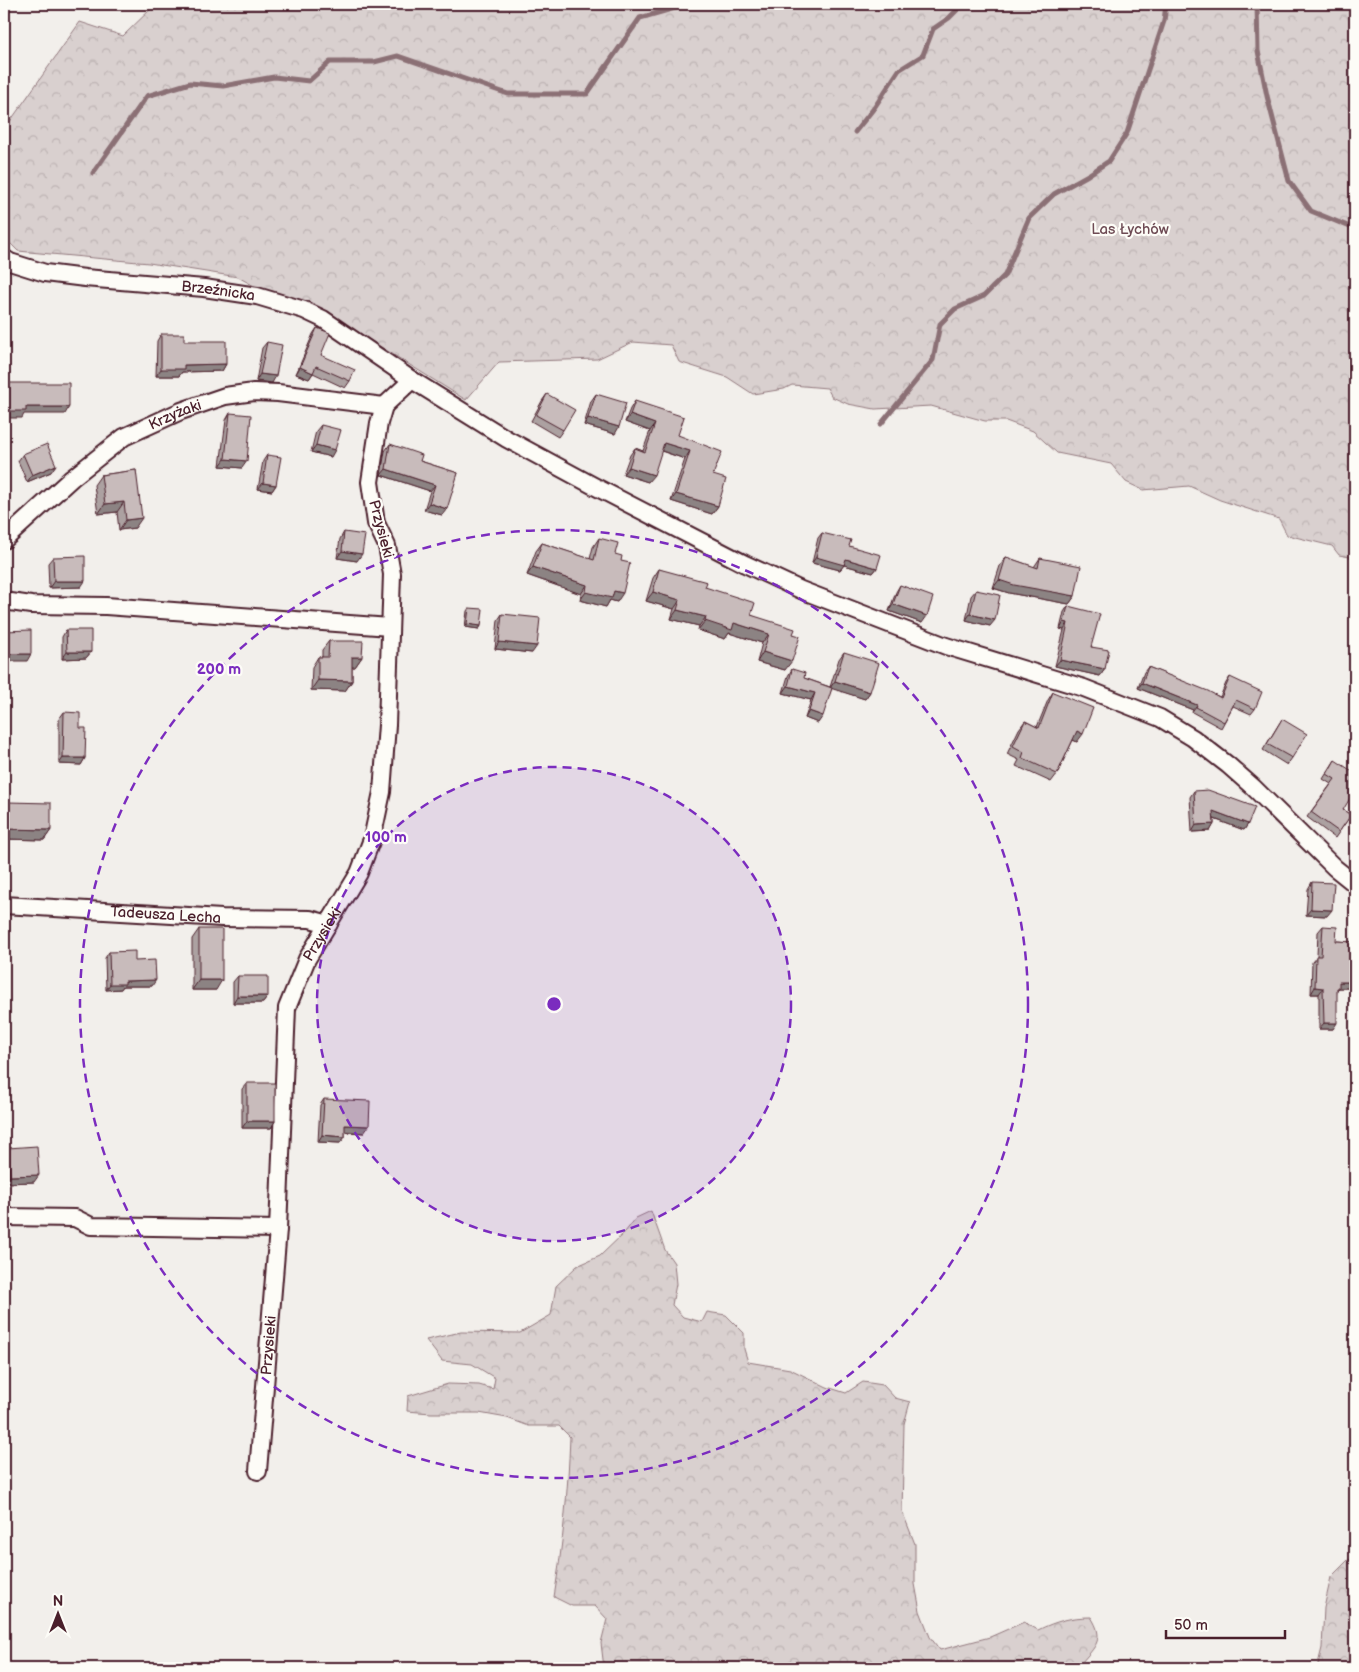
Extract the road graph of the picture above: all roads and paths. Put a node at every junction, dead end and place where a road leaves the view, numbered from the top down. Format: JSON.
{"nodes":[{"id":1,"x":4,"y":258,"type":"edge"},
{"id":2,"x":412,"y":380,"type":"junction"},
{"id":3,"x":384,"y":406,"type":"junction"},
{"id":4,"x":4,"y":540,"type":"edge"},
{"id":5,"x":4,"y":601,"type":"edge"},
{"id":6,"x":390,"y":627,"type":"junction"},
{"id":7,"x":1355,"y":884,"type":"edge"},
{"id":8,"x":4,"y":905,"type":"edge"},
{"id":9,"x":329,"y":924,"type":"junction"},
{"id":10,"x":4,"y":1217,"type":"edge"},
{"id":11,"x":278,"y":1229,"type":"junction"},
{"id":12,"x":258,"y":1471,"type":"dead end"}],
"edges":[{"from":1,"to":2,"type":"street","name":"Brzeźnicka"},
{"from":2,"to":3,"type":"street"},
{"from":2,"to":7,"type":"street","name":"Brzeźnicka"},
{"from":3,"to":4,"type":"street","name":"Krzyżaki"},
{"from":3,"to":6,"type":"street","name":"Przysieki"},
{"from":5,"to":6,"type":"street"},
{"from":6,"to":9,"type":"street","name":"Przysieki"},
{"from":8,"to":9,"type":"street","name":"Tadeusza Lecha"},
{"from":9,"to":11,"type":"street","name":"Przysieki"},
{"from":10,"to":11,"type":"street"},
{"from":11,"to":12,"type":"street","name":"Przysieki"}]}
